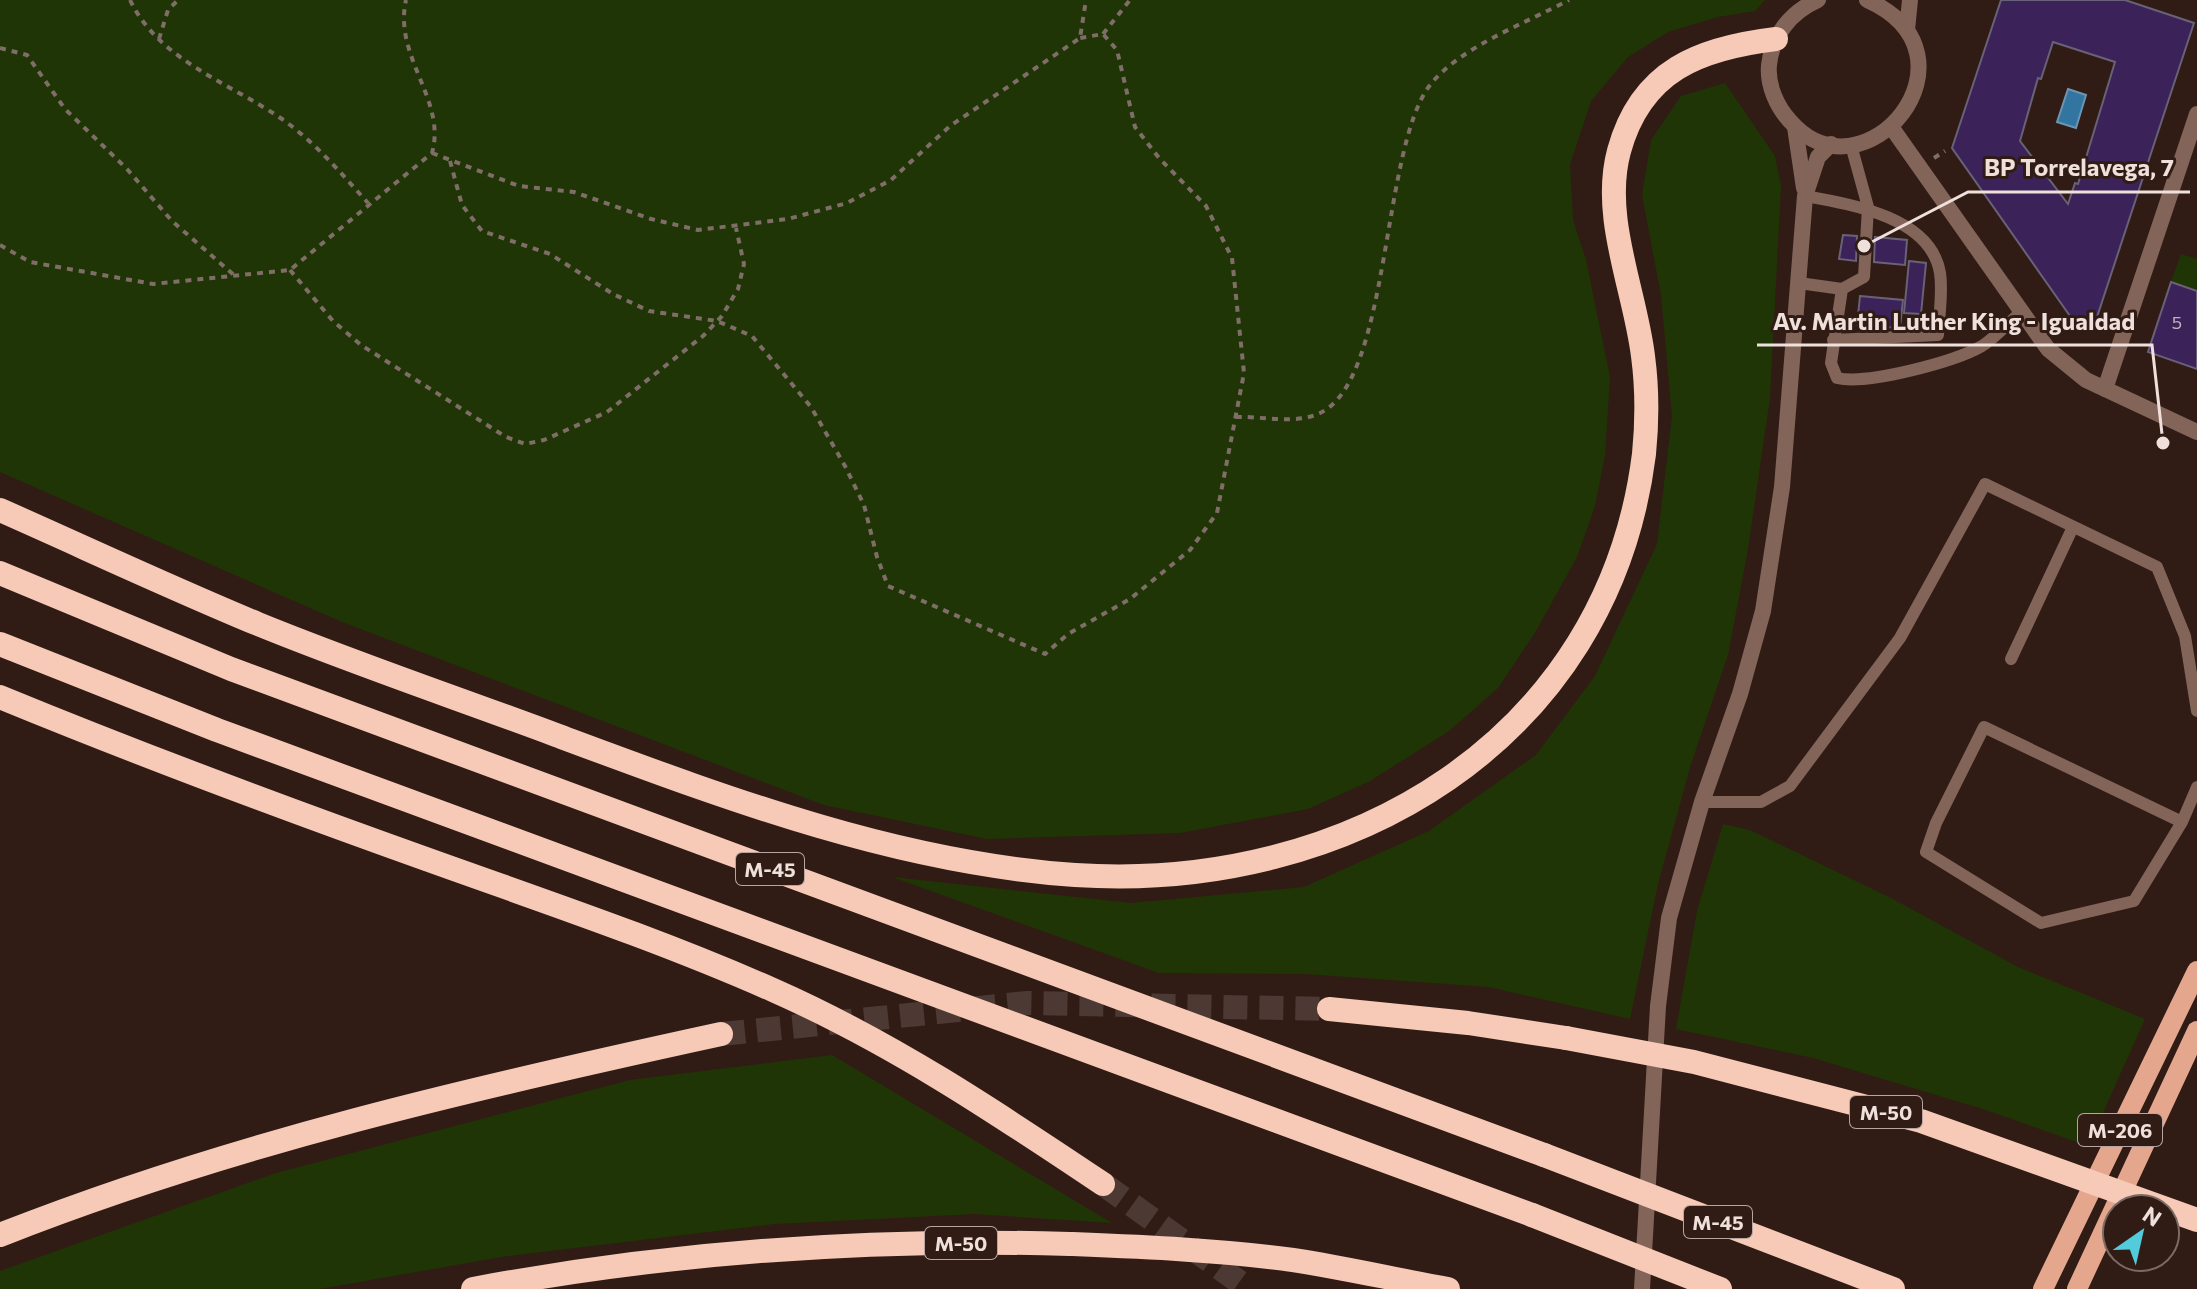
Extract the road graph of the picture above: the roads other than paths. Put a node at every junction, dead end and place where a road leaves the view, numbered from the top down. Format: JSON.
{"nodes":[{"id":1,"x":1818,"y":0,"type":"edge"},
{"id":2,"x":1867,"y":0,"type":"edge"},
{"id":3,"x":1910,"y":0,"type":"edge"},
{"id":4,"x":1802,"y":4,"type":"edge"},
{"id":5,"x":1907,"y":30,"type":"junction"},
{"id":6,"x":1776,"y":39,"type":"junction"},
{"id":7,"x":2197,"y":114,"type":"edge"},
{"id":8,"x":1795,"y":127,"type":"junction"},
{"id":9,"x":1892,"y":128,"type":"junction"},
{"id":10,"x":1831,"y":144,"type":"junction"},
{"id":11,"x":1851,"y":145,"type":"junction"},
{"id":12,"x":1805,"y":196,"type":"junction"},
{"id":13,"x":1868,"y":207,"type":"junction"},
{"id":14,"x":1799,"y":283,"type":"junction"},
{"id":15,"x":1842,"y":289,"type":"junction"},
{"id":16,"x":2020,"y":313,"type":"junction"},
{"id":17,"x":1833,"y":340,"type":"junction"},
{"id":18,"x":2105,"y":389,"type":"junction"},
{"id":19,"x":2197,"y":432,"type":"edge"},
{"id":20,"x":0,"y":510,"type":"edge"},
{"id":21,"x":2073,"y":527,"type":"junction"},
{"id":22,"x":0,"y":573,"type":"edge"},
{"id":23,"x":0,"y":644,"type":"edge"},
{"id":24,"x":2011,"y":659,"type":"dead end"},
{"id":25,"x":0,"y":697,"type":"edge"},
{"id":26,"x":2197,"y":711,"type":"edge"},
{"id":27,"x":2197,"y":787,"type":"edge"},
{"id":28,"x":1702,"y":802,"type":"junction"},
{"id":29,"x":2182,"y":822,"type":"junction"},
{"id":30,"x":2197,"y":971,"type":"edge"},
{"id":31,"x":1329,"y":1009,"type":"tunnel mouth"},
{"id":32,"x":2197,"y":1031,"type":"edge"},
{"id":33,"x":721,"y":1034,"type":"tunnel mouth"},
{"id":34,"x":1103,"y":1184,"type":"tunnel mouth"},
{"id":35,"x":2197,"y":1220,"type":"edge"},
{"id":36,"x":0,"y":1235,"type":"edge"},
{"id":37,"x":473,"y":1289,"type":"edge"},
{"id":38,"x":1448,"y":1289,"type":"edge"},
{"id":39,"x":1642,"y":1289,"type":"edge"},
{"id":40,"x":1720,"y":1289,"type":"edge"},
{"id":41,"x":1893,"y":1289,"type":"edge"},
{"id":42,"x":2043,"y":1289,"type":"edge"},
{"id":43,"x":2077,"y":1289,"type":"edge"}],
"edges":[{"from":1,"to":4,"type":"street"},
{"from":2,"to":5,"type":"street"},
{"from":3,"to":5,"type":"street"},
{"from":4,"to":6,"type":"street"},
{"from":5,"to":9,"type":"street"},
{"from":6,"to":8,"type":"street"},
{"from":6,"to":20,"type":"highway"},
{"from":7,"to":18,"type":"street"},
{"from":8,"to":10,"type":"street"},
{"from":8,"to":12,"type":"street"},
{"from":9,"to":11,"type":"street"},
{"from":9,"to":16,"type":"street"},
{"from":10,"to":11,"type":"street"},
{"from":10,"to":12,"type":"street"},
{"from":11,"to":13,"type":"lane"},
{"from":12,"to":13,"type":"lane"},
{"from":12,"to":14,"type":"street"},
{"from":13,"to":15,"type":"lane"},
{"from":13,"to":17,"type":"lane"},
{"from":14,"to":15,"type":"lane"},
{"from":14,"to":28,"type":"street"},
{"from":15,"to":17,"type":"lane"},
{"from":16,"to":17,"type":"lane"},
{"from":16,"to":18,"type":"street"},
{"from":18,"to":19,"type":"street"},
{"from":21,"to":24,"type":"lane"},
{"from":21,"to":26,"type":"lane"},
{"from":21,"to":28,"type":"lane"},
{"from":22,"to":41,"type":"highway","number":"M-45","bridge":true},
{"from":23,"to":40,"type":"highway","bridge":true},
{"from":25,"to":34,"type":"highway"},
{"from":27,"to":29,"type":"lane"},
{"from":28,"to":39,"type":"street"},
{"from":29,"to":29,"type":"lane"},
{"from":30,"to":42,"type":"main road","number":"M-206"},
{"from":31,"to":35,"type":"highway","number":"M-50","bridge":true},
{"from":32,"to":43,"type":"main road","number":"M-206"},
{"from":33,"to":36,"type":"highway"},
{"from":37,"to":38,"type":"highway","number":"M-50"}]}
